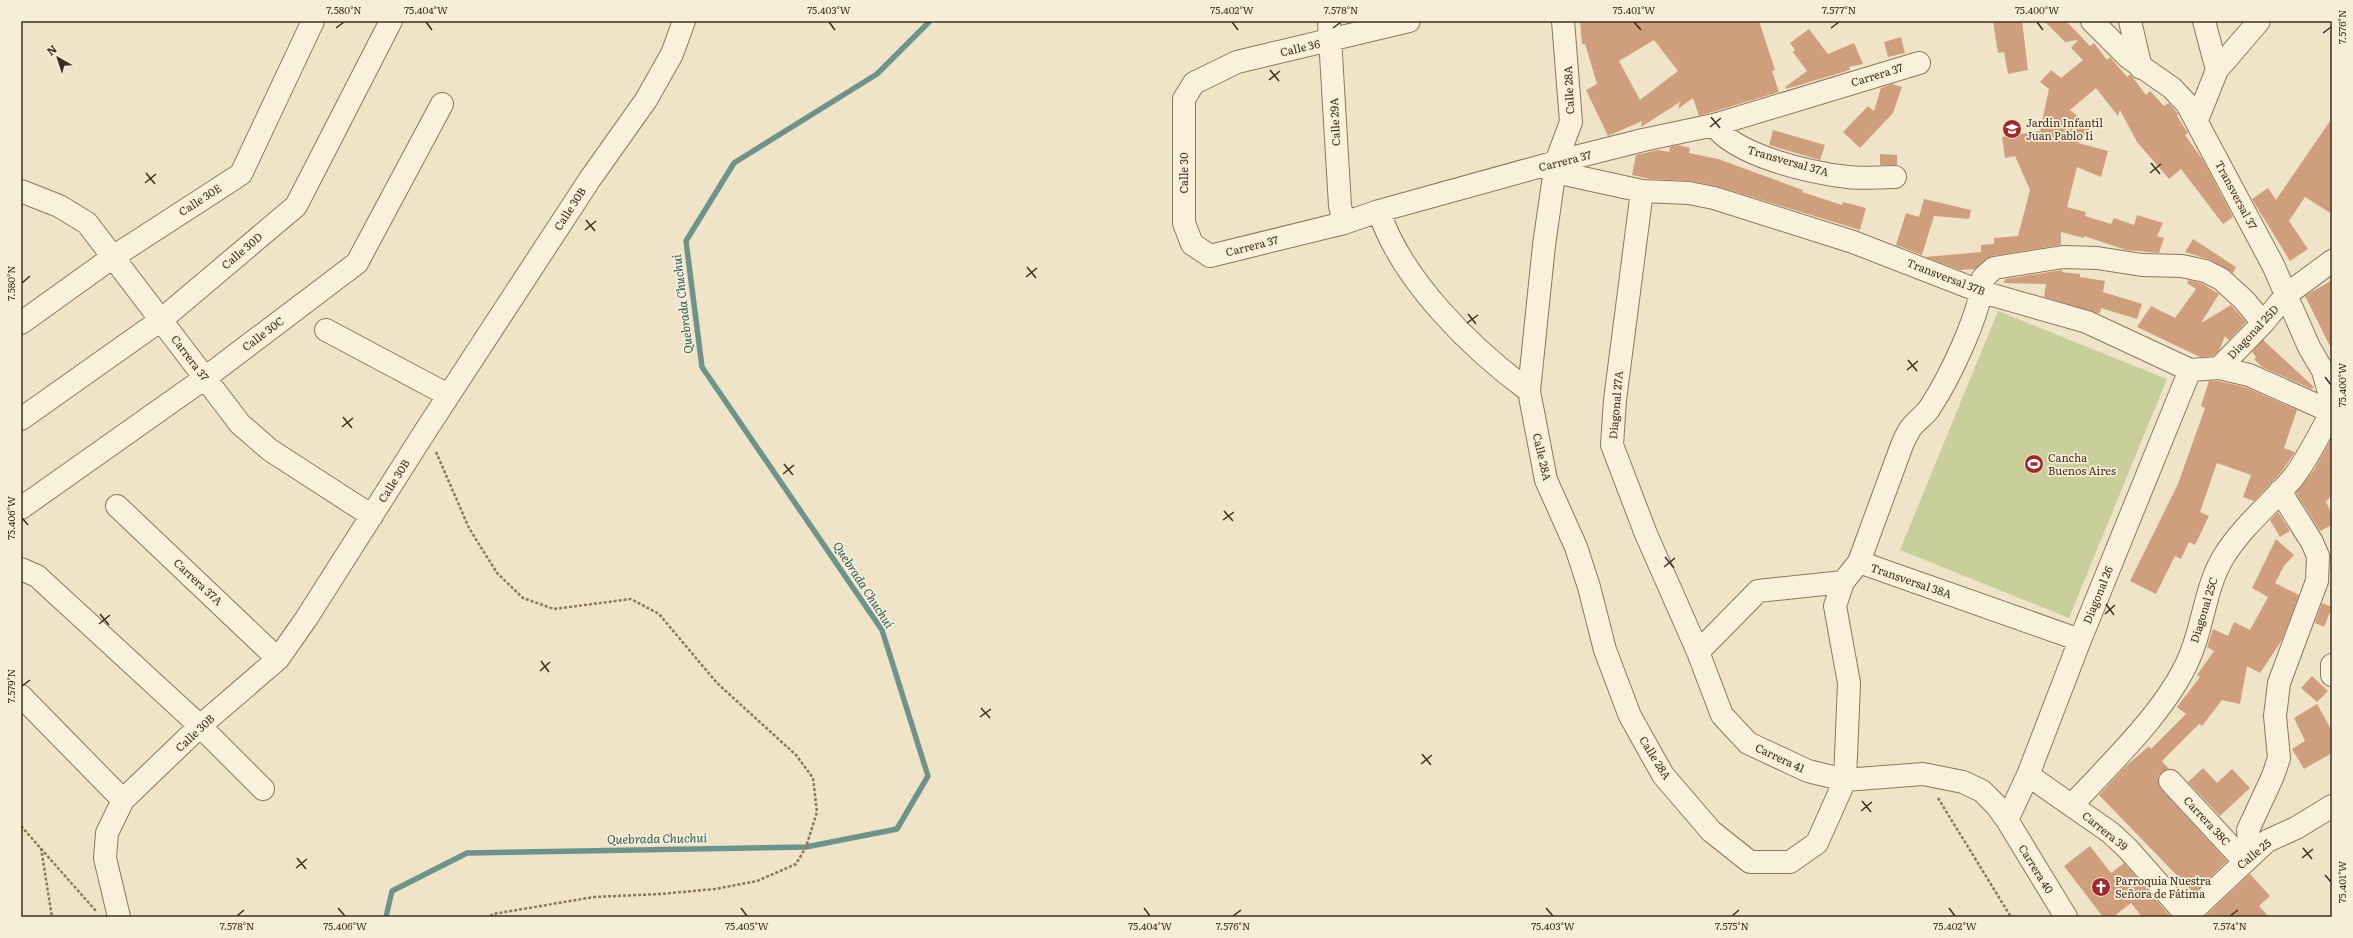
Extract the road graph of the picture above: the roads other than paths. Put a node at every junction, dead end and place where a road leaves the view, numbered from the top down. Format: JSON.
{"nodes":[{"id":1,"x":313,"y":21,"type":"edge"},
{"id":2,"x":391,"y":21,"type":"edge"},
{"id":3,"x":684,"y":21,"type":"edge"},
{"id":4,"x":1409,"y":21,"type":"edge"},
{"id":5,"x":1563,"y":21,"type":"edge"},
{"id":6,"x":2092,"y":21,"type":"edge"},
{"id":7,"x":2130,"y":21,"type":"edge"},
{"id":8,"x":2204,"y":21,"type":"edge"},
{"id":9,"x":2259,"y":21,"type":"edge"},
{"id":10,"x":1330,"y":31,"type":"edge"},
{"id":11,"x":1919,"y":63,"type":"dead end"},
{"id":12,"x":2141,"y":68,"type":"junction"},
{"id":13,"x":2217,"y":70,"type":"junction"},
{"id":14,"x":1194,"y":83,"type":"joint"},
{"id":15,"x":442,"y":104,"type":"dead end"},
{"id":16,"x":2197,"y":120,"type":"junction"},
{"id":17,"x":1714,"y":125,"type":"junction"},
{"id":18,"x":1556,"y":162,"type":"junction"},
{"id":19,"x":1895,"y":178,"type":"dead end"},
{"id":20,"x":21,"y":191,"type":"edge"},
{"id":21,"x":1642,"y":191,"type":"junction"},
{"id":22,"x":1379,"y":211,"type":"junction"},
{"id":23,"x":1344,"y":223,"type":"junction"},
{"id":24,"x":1210,"y":256,"type":"joint"},
{"id":25,"x":113,"y":257,"type":"junction"},
{"id":26,"x":2332,"y":261,"type":"edge"},
{"id":27,"x":1982,"y":292,"type":"junction"},
{"id":28,"x":2286,"y":295,"type":"junction"},
{"id":29,"x":161,"y":320,"type":"junction"},
{"id":30,"x":21,"y":323,"type":"edge"},
{"id":31,"x":2263,"y":323,"type":"junction"},
{"id":32,"x":326,"y":330,"type":"dead end"},
{"id":33,"x":2218,"y":368,"type":"junction"},
{"id":34,"x":2190,"y":370,"type":"junction"},
{"id":35,"x":205,"y":378,"type":"junction"},
{"id":36,"x":1529,"y":391,"type":"junction"},
{"id":37,"x":448,"y":395,"type":"junction"},
{"id":38,"x":2332,"y":403,"type":"edge"},
{"id":39,"x":2332,"y":410,"type":"edge"},
{"id":40,"x":21,"y":419,"type":"edge"},
{"id":41,"x":2280,"y":491,"type":"junction"},
{"id":42,"x":117,"y":506,"type":"dead end"},
{"id":43,"x":21,"y":508,"type":"edge"},
{"id":44,"x":372,"y":516,"type":"junction"},
{"id":45,"x":1859,"y":562,"type":"junction"},
{"id":46,"x":21,"y":569,"type":"edge"},
{"id":47,"x":1843,"y":582,"type":"junction"},
{"id":48,"x":2080,"y":640,"type":"junction"},
{"id":49,"x":1698,"y":652,"type":"junction"},
{"id":50,"x":278,"y":659,"type":"junction"},
{"id":51,"x":2332,"y":665,"type":"edge"},
{"id":52,"x":2332,"y":675,"type":"edge"},
{"id":53,"x":21,"y":696,"type":"edge"},
{"id":54,"x":200,"y":726,"type":"junction"},
{"id":55,"x":1923,"y":774,"type":"joint"},
{"id":56,"x":2028,"y":775,"type":"junction"},
{"id":57,"x":1845,"y":780,"type":"junction"},
{"id":58,"x":2170,"y":781,"type":"dead end"},
{"id":59,"x":263,"y":789,"type":"dead end"},
{"id":60,"x":123,"y":800,"type":"junction"},
{"id":61,"x":2072,"y":805,"type":"junction"},
{"id":62,"x":2332,"y":806,"type":"edge"},
{"id":63,"x":2007,"y":820,"type":"junction"},
{"id":64,"x":2247,"y":858,"type":"junction"},
{"id":65,"x":2187,"y":916,"type":"edge"},
{"id":66,"x":119,"y":917,"type":"edge"},
{"id":67,"x":2066,"y":917,"type":"edge"}],
"edges":[{"from":1,"to":25,"type":"street","name":"Calle 30E"},
{"from":2,"to":29,"type":"street","name":"Calle 30D"},
{"from":3,"to":37,"type":"street","name":"Calle 30B"},
{"from":4,"to":10,"type":"street","name":"Calle 36"},
{"from":5,"to":18,"type":"street","name":"Calle 28A"},
{"from":6,"to":12,"type":"street","name":"Transversal 37"},
{"from":7,"to":12,"type":"street"},
{"from":8,"to":13,"type":"street"},
{"from":9,"to":13,"type":"street"},
{"from":10,"to":14,"type":"street","name":"Calle 36"},
{"from":10,"to":23,"type":"street","name":"Calle 29A"},
{"from":11,"to":17,"type":"street","name":"Carrera 37"},
{"from":12,"to":16,"type":"street","name":"Transversal 37"},
{"from":13,"to":16,"type":"street"},
{"from":14,"to":24,"type":"street","name":"Calle 30"},
{"from":15,"to":35,"type":"street","name":"Calle 30C"},
{"from":16,"to":28,"type":"street","name":"Transversal 37"},
{"from":17,"to":18,"type":"street","name":"Carrera 37"},
{"from":17,"to":19,"type":"street","name":"Transversal 37A"},
{"from":18,"to":21,"type":"street","name":"Transversal 37B"},
{"from":18,"to":22,"type":"street","name":"Carrera 37"},
{"from":18,"to":36,"type":"street","name":"Calle 28A"},
{"from":20,"to":25,"type":"street","name":"Carrera 37"},
{"from":21,"to":27,"type":"street","name":"Transversal 37B"},
{"from":21,"to":49,"type":"street","name":"Diagonal 27A"},
{"from":22,"to":23,"type":"street","name":"Carrera 37"},
{"from":22,"to":36,"type":"street"},
{"from":23,"to":24,"type":"street","name":"Carrera 37"},
{"from":25,"to":29,"type":"street","name":"Carrera 37"},
{"from":25,"to":30,"type":"street","name":"Calle 30E"},
{"from":26,"to":28,"type":"street","name":"Diagonal 25D"},
{"from":27,"to":31,"type":"street"},
{"from":27,"to":34,"type":"street","name":"Transversal 37B"},
{"from":27,"to":45,"type":"street"},
{"from":28,"to":31,"type":"street","name":"Diagonal 25D"},
{"from":28,"to":38,"type":"street","name":"Transversal 37"},
{"from":29,"to":35,"type":"street","name":"Carrera 37"},
{"from":29,"to":40,"type":"street","name":"Calle 30D"},
{"from":31,"to":33,"type":"street","name":"Diagonal 25D"},
{"from":32,"to":37,"type":"street"},
{"from":33,"to":34,"type":"street","name":"Transversal 37B"},
{"from":33,"to":39,"type":"street","name":"Transversal 37B"},
{"from":34,"to":48,"type":"street","name":"Diagonal 26"},
{"from":35,"to":43,"type":"street","name":"Calle 30C"},
{"from":35,"to":44,"type":"street","name":"Carrera 37"},
{"from":36,"to":57,"type":"street","name":"Calle 28A"},
{"from":37,"to":44,"type":"street","name":"Calle 30B"},
{"from":39,"to":41,"type":"street","name":"Diagonal 25C"},
{"from":41,"to":61,"type":"street","name":"Diagonal 25C"},
{"from":41,"to":64,"type":"street"},
{"from":42,"to":50,"type":"street","name":"Carrera 37A"},
{"from":44,"to":50,"type":"street","name":"Calle 30B"},
{"from":45,"to":47,"type":"street","name":"Transversal 38A"},
{"from":45,"to":48,"type":"street","name":"Transversal 38A"},
{"from":46,"to":54,"type":"street"},
{"from":47,"to":49,"type":"street"},
{"from":47,"to":57,"type":"street"},
{"from":48,"to":56,"type":"street","name":"Diagonal 26"},
{"from":49,"to":57,"type":"street","name":"Carrera 41"},
{"from":50,"to":54,"type":"street","name":"Calle 30B"},
{"from":51,"to":52,"type":"street"},
{"from":53,"to":60,"type":"street"},
{"from":54,"to":59,"type":"street"},
{"from":54,"to":60,"type":"street","name":"Calle 30B"},
{"from":55,"to":57,"type":"street","name":"Carrera 41"},
{"from":55,"to":63,"type":"street","name":"Carrera 40"},
{"from":56,"to":61,"type":"street","name":"Carrera 39"},
{"from":56,"to":63,"type":"street","name":"Diagonal 26"},
{"from":58,"to":64,"type":"street","name":"Carrera 38C"},
{"from":60,"to":66,"type":"street","name":"Calle 30B"},
{"from":61,"to":65,"type":"street","name":"Carrera 39"},
{"from":62,"to":64,"type":"street","name":"Calle 25"},
{"from":63,"to":67,"type":"street","name":"Carrera 40"},
{"from":64,"to":65,"type":"street","name":"Calle 25"}]}
